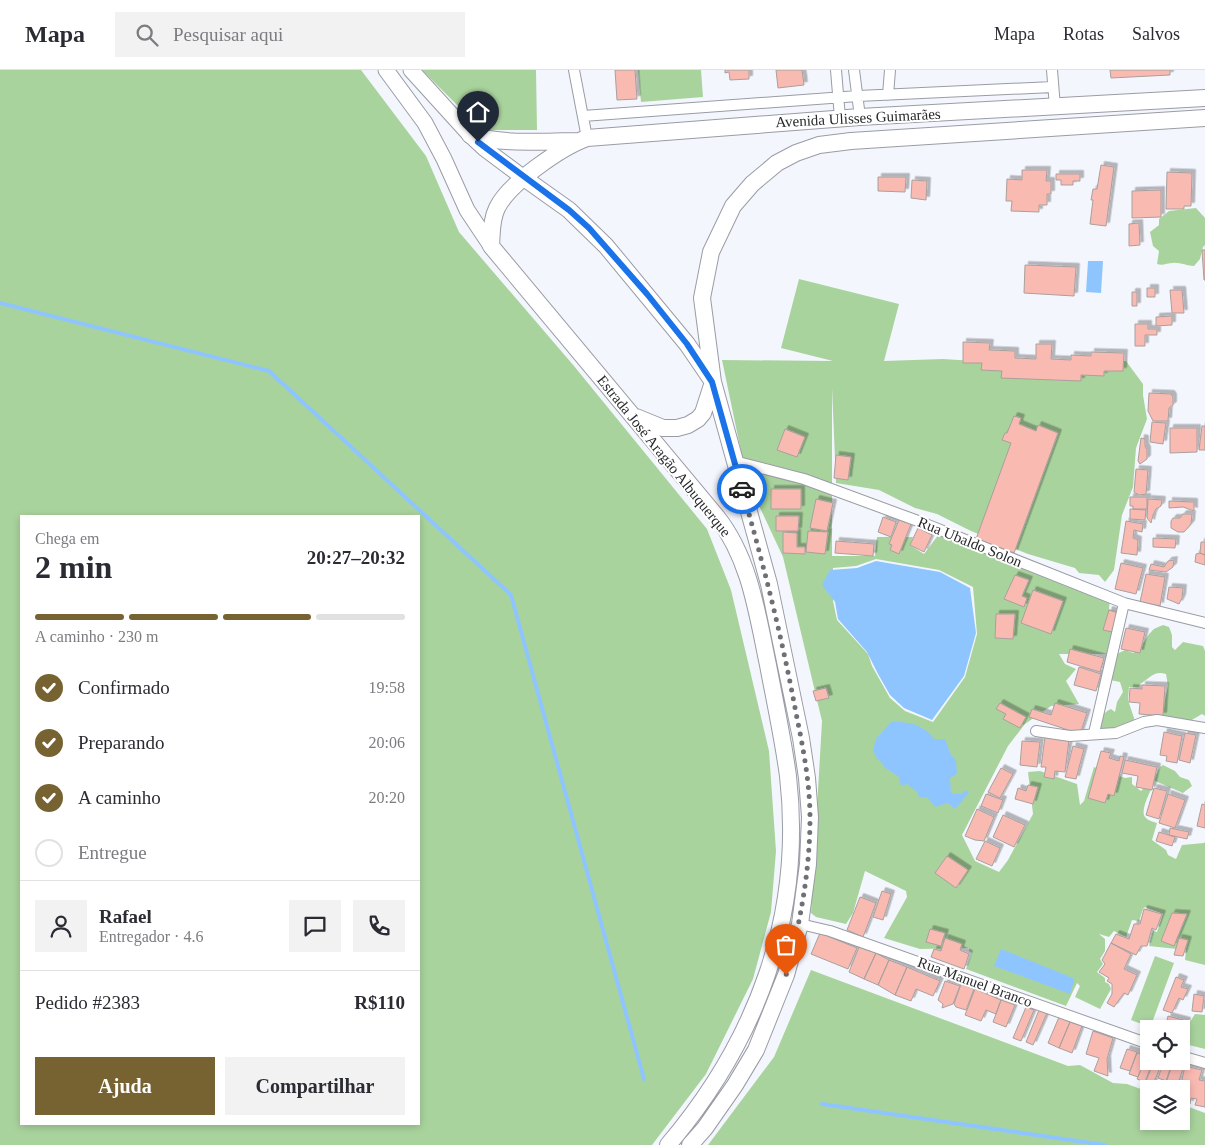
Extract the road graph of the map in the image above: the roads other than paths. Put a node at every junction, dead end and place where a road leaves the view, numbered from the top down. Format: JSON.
{"nodes":[{"id":1,"x":386,"y":70,"type":"edge"},
{"id":2,"x":411,"y":70,"type":"edge"},
{"id":3,"x":574,"y":70,"type":"edge"},
{"id":4,"x":836,"y":70,"type":"edge"},
{"id":5,"x":854,"y":70,"type":"edge"},
{"id":6,"x":890,"y":70,"type":"edge"},
{"id":7,"x":1052,"y":70,"type":"edge"},
{"id":8,"x":1053,"y":87,"type":"junction"},
{"id":9,"x":888,"y":95,"type":"junction"},
{"id":10,"x":858,"y":96,"type":"junction"},
{"id":11,"x":838,"y":98,"type":"junction"},
{"id":12,"x":1205,"y":98,"type":"edge"},
{"id":13,"x":1054,"y":107,"type":"junction"},
{"id":14,"x":939,"y":114,"type":"junction"},
{"id":15,"x":583,"y":116,"type":"junction"},
{"id":16,"x":860,"y":117,"type":"junction"},
{"id":17,"x":840,"y":118,"type":"junction"},
{"id":18,"x":1205,"y":118,"type":"edge"},
{"id":19,"x":470,"y":135,"type":"junction"},
{"id":20,"x":940,"y":135,"type":"junction"},
{"id":21,"x":583,"y":139,"type":"junction"},
{"id":22,"x":524,"y":178,"type":"junction"},
{"id":23,"x":491,"y":246,"type":"junction"},
{"id":24,"x":712,"y":382,"type":"junction"},
{"id":25,"x":632,"y":415,"type":"junction"},
{"id":26,"x":734,"y":462,"type":"junction"},
{"id":27,"x":1124,"y":603,"type":"junction"},
{"id":28,"x":1205,"y":623,"type":"edge"},
{"id":29,"x":1205,"y":728,"type":"edge"},
{"id":30,"x":1036,"y":731,"type":"dead end"},
{"id":31,"x":1094,"y":733,"type":"junction"},
{"id":32,"x":800,"y":924,"type":"junction"},
{"id":33,"x":1140,"y":1041,"type":"edge"},
{"id":34,"x":1190,"y":1059,"type":"edge"},
{"id":35,"x":1205,"y":1063,"type":"edge"},
{"id":36,"x":668,"y":1145,"type":"edge"},
{"id":37,"x":690,"y":1145,"type":"edge"}],
"edges":[{"from":1,"to":23,"type":"main road"},
{"from":2,"to":19,"type":"main road"},
{"from":3,"to":15,"type":"street"},
{"from":4,"to":11,"type":"street"},
{"from":5,"to":10,"type":"street"},
{"from":6,"to":9,"type":"street"},
{"from":7,"to":8,"type":"street"},
{"from":8,"to":9,"type":"street"},
{"from":8,"to":13,"type":"street"},
{"from":9,"to":10,"type":"street"},
{"from":10,"to":11,"type":"street"},
{"from":10,"to":16,"type":"street"},
{"from":11,"to":15,"type":"street"},
{"from":11,"to":17,"type":"street"},
{"from":12,"to":13,"type":"main road","name":"Avenida Ulisses Guimarães"},
{"from":13,"to":14,"type":"main road","name":"Avenida Ulisses Guimarães"},
{"from":14,"to":16,"type":"main road","name":"Avenida Ulisses Guimarães"},
{"from":14,"to":20,"type":"main road"},
{"from":15,"to":21,"type":"street"},
{"from":16,"to":17,"type":"main road","name":"Avenida Ulisses Guimarães"},
{"from":17,"to":21,"type":"main road","name":"Avenida Ulisses Guimarães"},
{"from":18,"to":20,"type":"main road","name":"Avenida Ulisses Guimarães"},
{"from":19,"to":21,"type":"main road"},
{"from":19,"to":22,"type":"main road"},
{"from":20,"to":24,"type":"main road","name":"Avenida Ulisses Guimarães"},
{"from":21,"to":22,"type":"main road","name":"Avenida Ulisses Guimarães"},
{"from":22,"to":23,"type":"main road","name":"Avenida Ulisses Guimarães"},
{"from":22,"to":24,"type":"main road","name":"Estrada José Aragão Albuquerque"},
{"from":23,"to":25,"type":"main road","name":"Estrada José Aragão Albuquerque"},
{"from":24,"to":25,"type":"main road"},
{"from":24,"to":26,"type":"main road","name":"Estrada José Aragão Albuquerque"},
{"from":25,"to":36,"type":"main road","name":"Estrada José Aragão Albuquerque"},
{"from":26,"to":27,"type":"street","name":"Rua Ubaldo Solon"},
{"from":26,"to":32,"type":"main road","name":"Estrada José Aragão Albuquerque"},
{"from":27,"to":28,"type":"street","name":"Rua Ubaldo Solon"},
{"from":27,"to":31,"type":"street"},
{"from":29,"to":31,"type":"street"},
{"from":30,"to":31,"type":"street"},
{"from":32,"to":33,"type":"street","name":"Rua Manuel Branco"},
{"from":32,"to":37,"type":"main road","name":"Estrada José Aragão Albuquerque"},
{"from":34,"to":35,"type":"street"}]}
